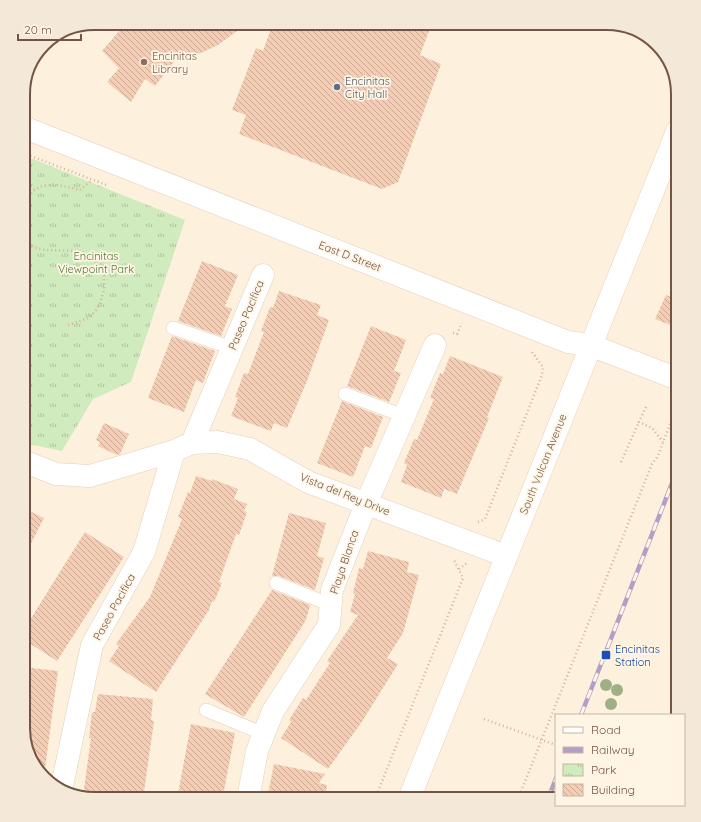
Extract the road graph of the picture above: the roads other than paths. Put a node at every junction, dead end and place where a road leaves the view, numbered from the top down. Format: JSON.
{"nodes":[{"id":1,"x":30,"y":130,"type":"edge"},
{"id":2,"x":671,"y":146,"type":"edge"},
{"id":3,"x":263,"y":275,"type":"dead end"},
{"id":4,"x":174,"y":328,"type":"dead end"},
{"id":5,"x":435,"y":345,"type":"dead end"},
{"id":6,"x":590,"y":345,"type":"junction"},
{"id":7,"x":232,"y":348,"type":"junction"},
{"id":8,"x":671,"y":376,"type":"edge"},
{"id":9,"x":345,"y":394,"type":"dead end"},
{"id":10,"x":404,"y":416,"type":"junction"},
{"id":11,"x":183,"y":447,"type":"junction"},
{"id":12,"x":30,"y":465,"type":"edge"},
{"id":13,"x":366,"y":504,"type":"junction"},
{"id":14,"x":506,"y":556,"type":"junction"},
{"id":15,"x":276,"y":583,"type":"dead end"},
{"id":16,"x":331,"y":605,"type":"junction"},
{"id":17,"x":206,"y":710,"type":"dead end"},
{"id":18,"x":264,"y":734,"type":"junction"},
{"id":19,"x":62,"y":783,"type":"edge"},
{"id":20,"x":249,"y":792,"type":"edge"},
{"id":21,"x":411,"y":792,"type":"edge"}],
"edges":[{"from":1,"to":6,"type":"street","name":"East D Street"},
{"from":2,"to":6,"type":"street","name":"South Vulcan Avenue"},
{"from":3,"to":7,"type":"street","name":"Paseo Pacifica"},
{"from":4,"to":7,"type":"lane"},
{"from":5,"to":10,"type":"street","name":"Playa Blanca"},
{"from":6,"to":8,"type":"street","name":"East D Street"},
{"from":6,"to":14,"type":"street","name":"South Vulcan Avenue"},
{"from":7,"to":11,"type":"street","name":"Paseo Pacifica"},
{"from":9,"to":10,"type":"lane"},
{"from":10,"to":13,"type":"street","name":"Playa Blanca"},
{"from":11,"to":12,"type":"street","name":"Vista del Rey Drive"},
{"from":11,"to":13,"type":"street","name":"Vista del Rey Drive"},
{"from":11,"to":19,"type":"street","name":"Paseo Pacifica"},
{"from":13,"to":14,"type":"street","name":"Vista del Rey Drive"},
{"from":13,"to":16,"type":"street","name":"Playa Blanca"},
{"from":14,"to":21,"type":"street","name":"South Vulcan Avenue"},
{"from":15,"to":16,"type":"lane"},
{"from":16,"to":18,"type":"street","name":"Playa Blanca"},
{"from":17,"to":18,"type":"lane"},
{"from":18,"to":20,"type":"street","name":"Playa Blanca"}]}
